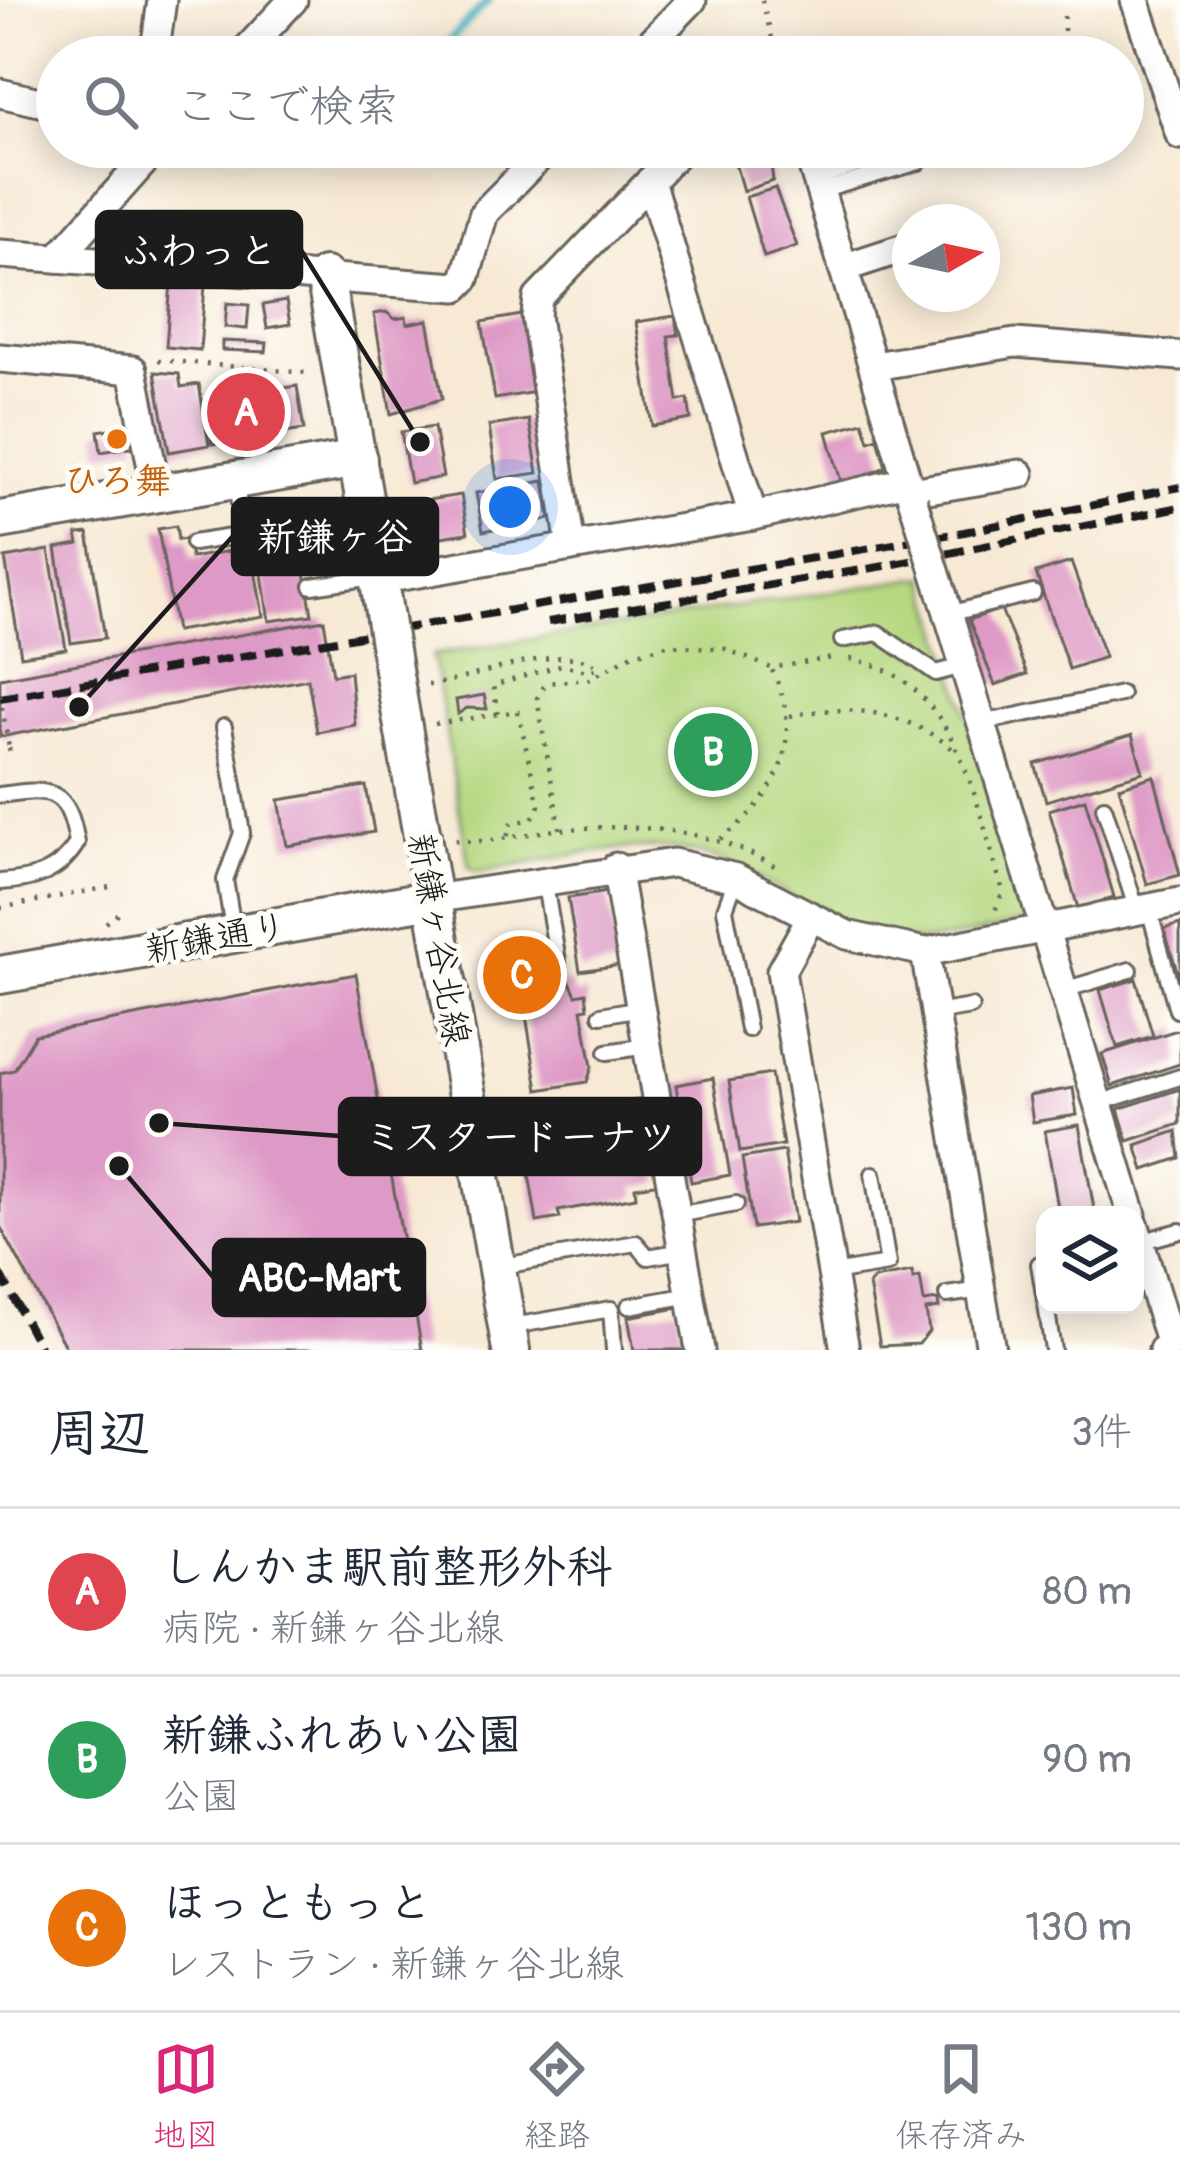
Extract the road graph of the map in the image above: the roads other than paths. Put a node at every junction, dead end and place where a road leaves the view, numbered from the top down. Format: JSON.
{"nodes":[{"id":1,"x":162,"y":0,"type":"edge"},
{"id":2,"x":293,"y":0,"type":"edge"},
{"id":3,"x":692,"y":0,"type":"edge"},
{"id":4,"x":1135,"y":0,"type":"edge"},
{"id":5,"x":157,"y":36,"type":"edge"},
{"id":6,"x":260,"y":36,"type":"edge"},
{"id":7,"x":657,"y":36,"type":"edge"},
{"id":8,"x":0,"y":93,"type":"edge"},
{"id":9,"x":36,"y":101,"type":"edge"},
{"id":10,"x":1179,"y":125,"type":"edge"},
{"id":11,"x":133,"y":168,"type":"edge"},
{"id":12,"x":528,"y":168,"type":"edge"},
{"id":13,"x":663,"y":168,"type":"edge"},
{"id":14,"x":813,"y":168,"type":"edge"},
{"id":15,"x":871,"y":168,"type":"edge"},
{"id":16,"x":650,"y":181,"type":"junction"},
{"id":17,"x":818,"y":184,"type":"junction"},
{"id":18,"x":892,"y":252,"type":"edge"},
{"id":19,"x":0,"y":254,"type":"edge"},
{"id":20,"x":58,"y":258,"type":"junction"},
{"id":21,"x":843,"y":268,"type":"junction"},
{"id":22,"x":326,"y":276,"type":"junction"},
{"id":23,"x":1180,"y":356,"type":"edge"},
{"id":24,"x":0,"y":358,"type":"edge"},
{"id":25,"x":874,"y":367,"type":"junction"},
{"id":26,"x":358,"y":459,"type":"junction"},
{"id":27,"x":1020,"y":473,"type":"dead end"},
{"id":28,"x":235,"y":480,"type":"junction"},
{"id":29,"x":910,"y":491,"type":"junction"},
{"id":30,"x":158,"y":493,"type":"junction"},
{"id":31,"x":753,"y":516,"type":"junction"},
{"id":32,"x":0,"y":520,"type":"edge"},
{"id":33,"x":194,"y":544,"type":"dead end"},
{"id":34,"x":571,"y":547,"type":"junction"},
{"id":35,"x":379,"y":585,"type":"junction"},
{"id":36,"x":313,"y":586,"type":"dead end"},
{"id":37,"x":1033,"y":593,"type":"dead end"},
{"id":38,"x":945,"y":603,"type":"junction"},
{"id":39,"x":842,"y":640,"type":"dead end"},
{"id":40,"x":964,"y":666,"type":"junction"},
{"id":41,"x":1121,"y":694,"type":"dead end"},
{"id":42,"x":981,"y":723,"type":"junction"},
{"id":43,"x":224,"y":728,"type":"dead end"},
{"id":44,"x":0,"y":795,"type":"edge"},
{"id":45,"x":1104,"y":807,"type":"dead end"},
{"id":46,"x":616,"y":867,"type":"junction"},
{"id":47,"x":736,"y":878,"type":"junction"},
{"id":48,"x":544,"y":879,"type":"junction"},
{"id":49,"x":0,"y":881,"type":"edge"},
{"id":50,"x":432,"y":899,"type":"junction"},
{"id":51,"x":1180,"y":902,"type":"edge"},
{"id":52,"x":1143,"y":910,"type":"junction"},
{"id":53,"x":811,"y":917,"type":"junction"},
{"id":54,"x":1045,"y":928,"type":"junction"},
{"id":55,"x":234,"y":934,"type":"junction"},
{"id":56,"x":925,"y":952,"type":"junction"},
{"id":57,"x":558,"y":962,"type":"dead end"},
{"id":58,"x":1130,"y":970,"type":"dead end"},
{"id":59,"x":0,"y":974,"type":"edge"},
{"id":60,"x":1064,"y":990,"type":"junction"},
{"id":61,"x":971,"y":1007,"type":"dead end"},
{"id":62,"x":640,"y":1008,"type":"junction"},
{"id":63,"x":1178,"y":1010,"type":"edge"},
{"id":64,"x":935,"y":1013,"type":"junction"},
{"id":65,"x":601,"y":1015,"type":"dead end"},
{"id":66,"x":748,"y":1029,"type":"dead end"},
{"id":67,"x":647,"y":1046,"type":"junction"},
{"id":68,"x":607,"y":1052,"type":"dead end"},
{"id":69,"x":1180,"y":1077,"type":"edge"},
{"id":70,"x":1098,"y":1103,"type":"junction"},
{"id":71,"x":658,"y":1105,"type":"junction"},
{"id":72,"x":474,"y":1136,"type":"junction"},
{"id":73,"x":873,"y":1174,"type":"dead end"},
{"id":74,"x":736,"y":1204,"type":"dead end"},
{"id":75,"x":1128,"y":1206,"type":"edge"},
{"id":76,"x":677,"y":1215,"type":"junction"},
{"id":77,"x":1180,"y":1231,"type":"edge"},
{"id":78,"x":1144,"y":1236,"type":"edge"},
{"id":79,"x":683,"y":1251,"type":"junction"},
{"id":80,"x":1144,"y":1251,"type":"edge"},
{"id":81,"x":497,"y":1267,"type":"junction"},
{"id":82,"x":832,"y":1274,"type":"junction"},
{"id":83,"x":981,"y":1290,"type":"junction"},
{"id":84,"x":691,"y":1295,"type":"junction"},
{"id":85,"x":947,"y":1295,"type":"dead end"},
{"id":86,"x":1169,"y":1299,"type":"edge"},
{"id":87,"x":629,"y":1306,"type":"dead end"},
{"id":88,"x":1047,"y":1314,"type":"edge"},
{"id":89,"x":509,"y":1338,"type":"edge"},
{"id":90,"x":614,"y":1350,"type":"edge"},
{"id":91,"x":700,"y":1350,"type":"edge"},
{"id":92,"x":844,"y":1350,"type":"edge"},
{"id":93,"x":991,"y":1350,"type":"edge"},
{"id":94,"x":1053,"y":1350,"type":"edge"},
{"id":95,"x":1163,"y":1350,"type":"edge"}],
"edges":[{"from":1,"to":5,"type":"street"},
{"from":2,"to":6,"type":"street"},
{"from":3,"to":7,"type":"street"},
{"from":4,"to":10,"type":"street"},
{"from":8,"to":9,"type":"street"},
{"from":11,"to":20,"type":"street"},
{"from":12,"to":22,"type":"street"},
{"from":13,"to":16,"type":"street"},
{"from":14,"to":17,"type":"street"},
{"from":15,"to":17,"type":"lane"},
{"from":16,"to":31,"type":"street"},
{"from":16,"to":34,"type":"street"},
{"from":17,"to":21,"type":"street"},
{"from":18,"to":21,"type":"street"},
{"from":19,"to":20,"type":"street"},
{"from":20,"to":22,"type":"street"},
{"from":21,"to":25,"type":"street"},
{"from":22,"to":26,"type":"street"},
{"from":23,"to":25,"type":"street"},
{"from":24,"to":30,"type":"street"},
{"from":25,"to":29,"type":"street"},
{"from":26,"to":28,"type":"street"},
{"from":26,"to":35,"type":"street"},
{"from":27,"to":29,"type":"street"},
{"from":28,"to":30,"type":"street"},
{"from":28,"to":33,"type":"lane"},
{"from":29,"to":31,"type":"street"},
{"from":29,"to":38,"type":"street","bridge":true},
{"from":30,"to":32,"type":"street"},
{"from":31,"to":34,"type":"street"},
{"from":34,"to":35,"type":"street"},
{"from":35,"to":36,"type":"lane"},
{"from":35,"to":50,"type":"street","name":"新鎌ヶ谷北線","bridge":true},
{"from":37,"to":38,"type":"lane"},
{"from":38,"to":40,"type":"street"},
{"from":39,"to":40,"type":"lane"},
{"from":40,"to":42,"type":"street"},
{"from":41,"to":42,"type":"lane"},
{"from":42,"to":54,"type":"street"},
{"from":43,"to":55,"type":"lane"},
{"from":44,"to":49,"type":"lane"},
{"from":45,"to":52,"type":"lane"},
{"from":46,"to":47,"type":"street"},
{"from":46,"to":48,"type":"street"},
{"from":46,"to":62,"type":"street"},
{"from":47,"to":53,"type":"street"},
{"from":47,"to":66,"type":"lane"},
{"from":48,"to":50,"type":"street"},
{"from":48,"to":57,"type":"lane"},
{"from":50,"to":55,"type":"street","name":"新鎌通り"},
{"from":50,"to":72,"type":"street","name":"新鎌ヶ谷北線"},
{"from":51,"to":52,"type":"street"},
{"from":52,"to":54,"type":"street"},
{"from":52,"to":63,"type":"lane"},
{"from":53,"to":56,"type":"street"},
{"from":53,"to":82,"type":"street"},
{"from":54,"to":56,"type":"street"},
{"from":54,"to":60,"type":"street"},
{"from":55,"to":59,"type":"street","name":"新鎌通り"},
{"from":56,"to":64,"type":"street"},
{"from":58,"to":60,"type":"lane"},
{"from":60,"to":70,"type":"street"},
{"from":61,"to":64,"type":"lane"},
{"from":62,"to":65,"type":"lane"},
{"from":62,"to":67,"type":"street"},
{"from":64,"to":83,"type":"street"},
{"from":67,"to":68,"type":"lane"},
{"from":67,"to":71,"type":"street"},
{"from":69,"to":70,"type":"lane"},
{"from":70,"to":75,"type":"street"},
{"from":71,"to":72,"type":"lane"},
{"from":71,"to":76,"type":"street"},
{"from":72,"to":81,"type":"street","name":"新鎌ヶ谷北線"},
{"from":73,"to":82,"type":"lane"},
{"from":74,"to":76,"type":"lane"},
{"from":76,"to":79,"type":"street"},
{"from":77,"to":78,"type":"lane"},
{"from":79,"to":81,"type":"lane"},
{"from":79,"to":84,"type":"street"},
{"from":80,"to":86,"type":"street"},
{"from":81,"to":89,"type":"street","name":"新鎌ヶ谷北線"},
{"from":82,"to":92,"type":"street"},
{"from":83,"to":85,"type":"lane"},
{"from":83,"to":93,"type":"street"},
{"from":84,"to":87,"type":"lane"},
{"from":84,"to":91,"type":"street"},
{"from":86,"to":95,"type":"street"},
{"from":88,"to":94,"type":"lane"},
{"from":89,"to":90,"type":"lane"}]}
